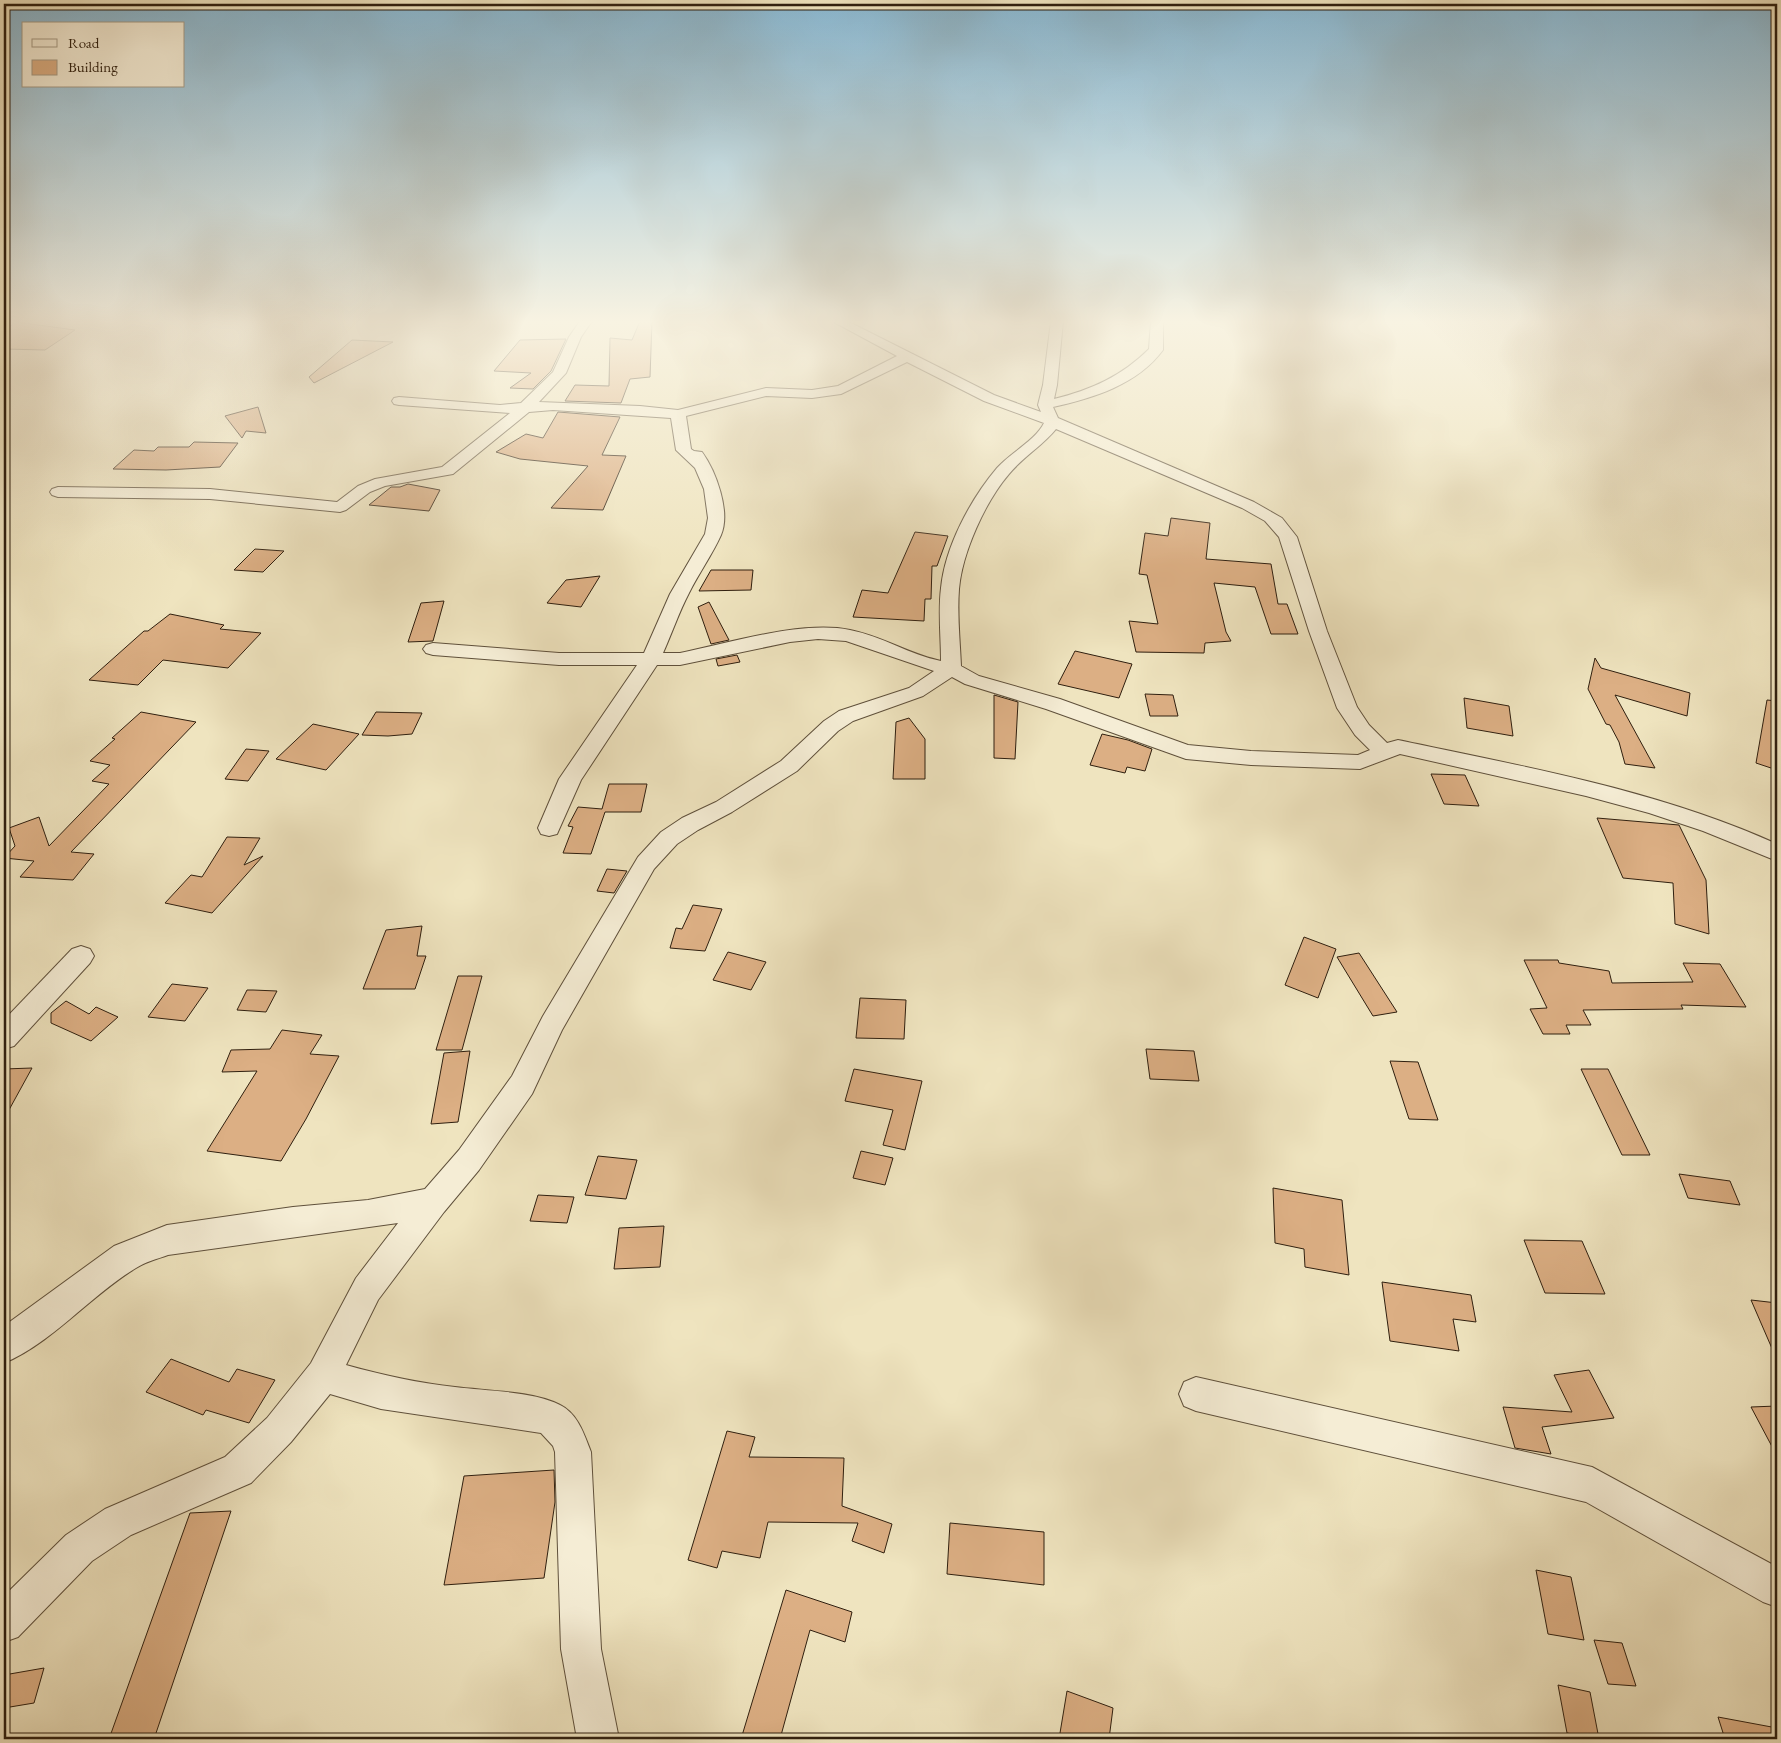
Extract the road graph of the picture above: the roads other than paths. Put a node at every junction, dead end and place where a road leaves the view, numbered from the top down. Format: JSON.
{"nodes":[{"id":1,"x":416,"y":402,"type":"edge"},
{"id":2,"x":531,"y":402,"type":"edge"},
{"id":3,"x":725,"y":402,"type":"edge"},
{"id":4,"x":1006,"y":402,"type":"edge"},
{"id":5,"x":1049,"y":402,"type":"edge"},
{"id":6,"x":1072,"y":402,"type":"edge"},
{"id":7,"x":525,"y":408,"type":"junction"},
{"id":8,"x":1048,"y":413,"type":"junction"},
{"id":9,"x":678,"y":414,"type":"junction"},
{"id":10,"x":58,"y":492,"type":"dead end"},
{"id":11,"x":433,"y":649,"type":"dead end"},
{"id":12,"x":651,"y":660,"type":"junction"},
{"id":13,"x":951,"y":669,"type":"junction"},
{"id":14,"x":1398,"y":747,"type":"junction"},
{"id":15,"x":549,"y":828,"type":"dead end"},
{"id":16,"x":1777,"y":853,"type":"edge"},
{"id":17,"x":81,"y":956,"type":"dead end"},
{"id":18,"x":4,"y":1038,"type":"edge"},
{"id":19,"x":433,"y":1202,"type":"junction"},
{"id":20,"x":4,"y":1346,"type":"edge"},
{"id":21,"x":322,"y":1375,"type":"junction"},
{"id":22,"x":1196,"y":1394,"type":"dead end"},
{"id":23,"x":1777,"y":1588,"type":"edge"},
{"id":24,"x":4,"y":1624,"type":"edge"},
{"id":25,"x":598,"y":1739,"type":"edge"}],
"edges":[{"from":1,"to":7,"type":"street"},
{"from":2,"to":7,"type":"street"},
{"from":3,"to":9,"type":"street"},
{"from":4,"to":8,"type":"street"},
{"from":5,"to":8,"type":"street"},
{"from":6,"to":8,"type":"street"},
{"from":7,"to":9,"type":"street"},
{"from":7,"to":10,"type":"street"},
{"from":8,"to":13,"type":"street"},
{"from":8,"to":14,"type":"street"},
{"from":9,"to":12,"type":"street"},
{"from":11,"to":12,"type":"street"},
{"from":12,"to":13,"type":"street"},
{"from":12,"to":15,"type":"street"},
{"from":13,"to":14,"type":"street"},
{"from":13,"to":19,"type":"street"},
{"from":14,"to":16,"type":"street"},
{"from":17,"to":18,"type":"street"},
{"from":19,"to":20,"type":"street"},
{"from":19,"to":21,"type":"street"},
{"from":21,"to":24,"type":"street"},
{"from":21,"to":25,"type":"street"},
{"from":22,"to":23,"type":"street"}]}
